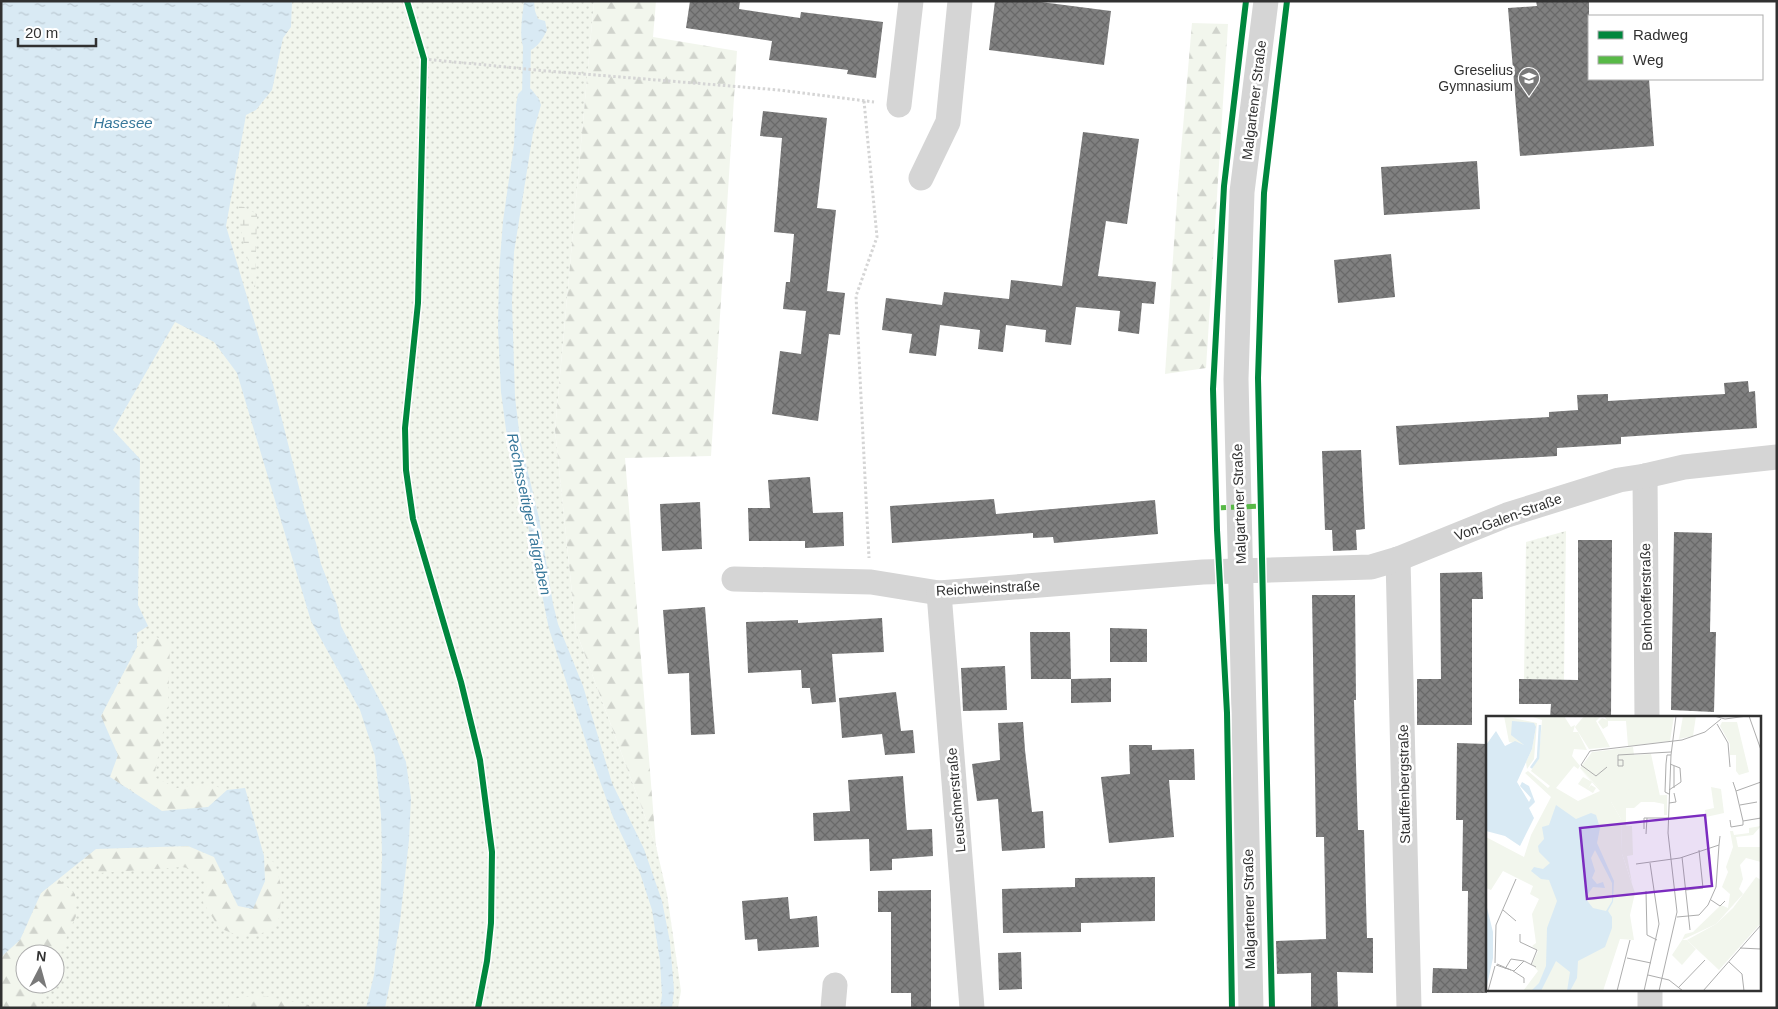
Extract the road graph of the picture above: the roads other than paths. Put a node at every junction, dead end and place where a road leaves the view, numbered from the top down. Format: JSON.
{"nodes":[{"id":1,"x":911,"y":1,"type":"edge"},
{"id":2,"x":960,"y":1,"type":"edge"},
{"id":3,"x":1266,"y":1,"type":"edge"},
{"id":4,"x":899,"y":105,"type":"road end"},
{"id":5,"x":921,"y":178,"type":"dead end"},
{"id":6,"x":1777,"y":457,"type":"edge"},
{"id":7,"x":1644,"y":476,"type":"junction"},
{"id":8,"x":1398,"y":559,"type":"junction"},
{"id":9,"x":1241,"y":570,"type":"junction"},
{"id":10,"x":734,"y":579,"type":"dead end"},
{"id":11,"x":939,"y":593,"type":"junction"},
{"id":12,"x":1647,"y":716,"type":"edge"},
{"id":13,"x":1650,"y":992,"type":"edge"},
{"id":14,"x":972,"y":1008,"type":"edge"},
{"id":15,"x":1252,"y":1008,"type":"edge"},
{"id":16,"x":1409,"y":1008,"type":"edge"},
{"id":17,"x":1650,"y":1008,"type":"edge"}],
"edges":[{"from":1,"to":4,"type":"street"},
{"from":2,"to":5,"type":"street"},
{"from":3,"to":9,"type":"street","name":"Malgartener Straße"},
{"from":6,"to":7,"type":"street","name":"Von-Galen-Straße"},
{"from":7,"to":8,"type":"street","name":"Von-Galen-Straße"},
{"from":7,"to":12,"type":"street","name":"Bonhoefferstraße"},
{"from":8,"to":9,"type":"street","name":"Von-Galen-Straße"},
{"from":8,"to":16,"type":"street","name":"Stauffenbergstraße"},
{"from":9,"to":11,"type":"street","name":"Reichweinstraße"},
{"from":9,"to":15,"type":"street","name":"Malgartener Straße"},
{"from":10,"to":11,"type":"street","name":"Reichweinstraße"},
{"from":11,"to":14,"type":"street","name":"Leuschnerstraße"},
{"from":13,"to":17,"type":"street"}]}
